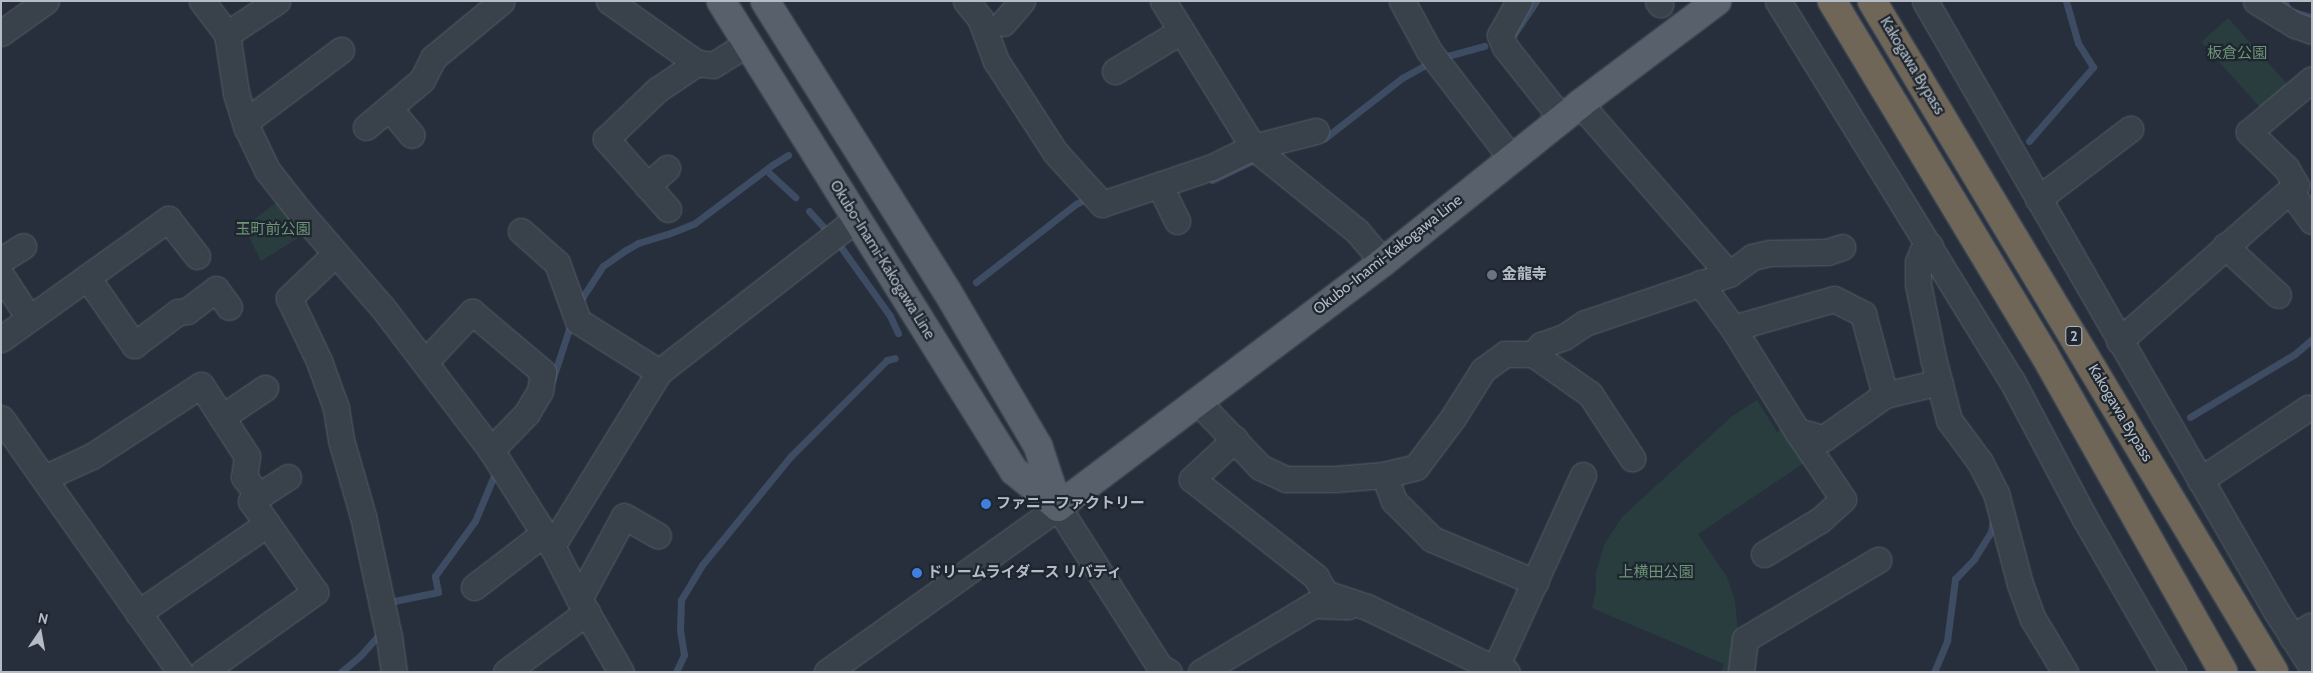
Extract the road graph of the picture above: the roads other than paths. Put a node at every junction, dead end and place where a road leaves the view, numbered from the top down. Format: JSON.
{"nodes":[{"id":1,"x":46,"y":1,"type":"edge"},
{"id":2,"x":202,"y":1,"type":"edge"},
{"id":3,"x":277,"y":1,"type":"edge"},
{"id":4,"x":502,"y":1,"type":"edge"},
{"id":5,"x":609,"y":1,"type":"edge"},
{"id":6,"x":721,"y":1,"type":"edge"},
{"id":7,"x":765,"y":1,"type":"edge"},
{"id":8,"x":966,"y":1,"type":"edge"},
{"id":9,"x":1022,"y":1,"type":"edge"},
{"id":10,"x":1163,"y":1,"type":"edge"},
{"id":11,"x":1402,"y":1,"type":"edge"},
{"id":12,"x":1519,"y":1,"type":"edge"},
{"id":13,"x":1716,"y":1,"type":"edge"},
{"id":14,"x":1778,"y":1,"type":"edge"},
{"id":15,"x":1832,"y":1,"type":"edge"},
{"id":16,"x":1872,"y":1,"type":"edge"},
{"id":17,"x":1925,"y":1,"type":"edge"},
{"id":18,"x":2256,"y":1,"type":"edge"},
{"id":19,"x":1003,"y":23,"type":"dead end"},
{"id":20,"x":1181,"y":31,"type":"junction"},
{"id":21,"x":2312,"y":31,"type":"edge"},
{"id":22,"x":1,"y":33,"type":"edge"},
{"id":23,"x":227,"y":34,"type":"junction"},
{"id":24,"x":748,"y":44,"type":"junction"},
{"id":25,"x":341,"y":50,"type":"dead end"},
{"id":26,"x":697,"y":63,"type":"junction"},
{"id":27,"x":1115,"y":71,"type":"dead end"},
{"id":28,"x":2312,"y":79,"type":"edge"},
{"id":29,"x":389,"y":108,"type":"junction"},
{"id":30,"x":1571,"y":112,"type":"junction"},
{"id":31,"x":245,"y":122,"type":"junction"},
{"id":32,"x":366,"y":127,"type":"dead end"},
{"id":33,"x":2130,"y":129,"type":"dead end"},
{"id":34,"x":1316,"y":131,"type":"dead end"},
{"id":35,"x":412,"y":135,"type":"dead end"},
{"id":36,"x":1253,"y":147,"type":"junction"},
{"id":37,"x":1511,"y":158,"type":"junction"},
{"id":38,"x":667,"y":168,"type":"dead end"},
{"id":39,"x":1169,"y":183,"type":"junction"},
{"id":40,"x":647,"y":186,"type":"junction"},
{"id":41,"x":2290,"y":191,"type":"junction"},
{"id":42,"x":2038,"y":199,"type":"junction"},
{"id":43,"x":668,"y":209,"type":"dead end"},
{"id":44,"x":856,"y":220,"type":"junction"},
{"id":45,"x":1177,"y":221,"type":"dead end"},
{"id":46,"x":2312,"y":221,"type":"edge"},
{"id":47,"x":521,"y":231,"type":"dead end"},
{"id":48,"x":23,"y":246,"type":"dead end"},
{"id":49,"x":1930,"y":246,"type":"junction"},
{"id":50,"x":2225,"y":246,"type":"junction"},
{"id":51,"x":1842,"y":247,"type":"dead end"},
{"id":52,"x":335,"y":254,"type":"junction"},
{"id":53,"x":197,"y":256,"type":"dead end"},
{"id":54,"x":1,"y":260,"type":"edge"},
{"id":55,"x":1383,"y":262,"type":"junction"},
{"id":56,"x":1728,"y":274,"type":"junction"},
{"id":57,"x":1,"y":275,"type":"edge"},
{"id":58,"x":87,"y":277,"type":"junction"},
{"id":59,"x":1700,"y":284,"type":"junction"},
{"id":60,"x":2278,"y":295,"type":"dead end"},
{"id":61,"x":229,"y":307,"type":"dead end"},
{"id":62,"x":30,"y":318,"type":"junction"},
{"id":63,"x":1733,"y":328,"type":"junction"},
{"id":64,"x":1,"y":338,"type":"edge"},
{"id":65,"x":2119,"y":341,"type":"junction"},
{"id":66,"x":1533,"y":354,"type":"junction"},
{"id":67,"x":425,"y":362,"type":"junction"},
{"id":68,"x":660,"y":372,"type":"junction"},
{"id":69,"x":1939,"y":382,"type":"junction"},
{"id":70,"x":265,"y":388,"type":"dead end"},
{"id":71,"x":1885,"y":395,"type":"junction"},
{"id":72,"x":1196,"y":400,"type":"junction"},
{"id":73,"x":2308,"y":408,"type":"dead end"},
{"id":74,"x":222,"y":417,"type":"junction"},
{"id":75,"x":1,"y":418,"type":"edge"},
{"id":76,"x":1797,"y":431,"type":"junction"},
{"id":77,"x":1235,"y":439,"type":"junction"},
{"id":78,"x":491,"y":450,"type":"junction"},
{"id":79,"x":1632,"y":458,"type":"dead end"},
{"id":80,"x":1384,"y":474,"type":"junction"},
{"id":81,"x":1584,"y":475,"type":"dead end"},
{"id":82,"x":288,"y":477,"type":"dead end"},
{"id":83,"x":44,"y":478,"type":"junction"},
{"id":84,"x":2200,"y":480,"type":"junction"},
{"id":85,"x":259,"y":496,"type":"junction"},
{"id":86,"x":1058,"y":507,"type":"junction"},
{"id":87,"x":267,"y":524,"type":"junction"},
{"id":88,"x":658,"y":536,"type":"dead end"},
{"id":89,"x":548,"y":540,"type":"junction"},
{"id":90,"x":1764,"y":554,"type":"dead end"},
{"id":91,"x":1878,"y":560,"type":"dead end"},
{"id":92,"x":1535,"y":582,"type":"junction"},
{"id":93,"x":474,"y":587,"type":"dead end"},
{"id":94,"x":583,"y":606,"type":"junction"},
{"id":95,"x":1367,"y":607,"type":"junction"},
{"id":96,"x":138,"y":613,"type":"junction"},
{"id":97,"x":2302,"y":631,"type":"edge"},
{"id":98,"x":2312,"y":667,"type":"edge"},
{"id":99,"x":1163,"y":670,"type":"edge"},
{"id":100,"x":1501,"y":670,"type":"edge"},
{"id":101,"x":180,"y":672,"type":"edge"},
{"id":102,"x":203,"y":672,"type":"edge"},
{"id":103,"x":394,"y":672,"type":"edge"},
{"id":104,"x":506,"y":672,"type":"edge"},
{"id":105,"x":621,"y":672,"type":"edge"},
{"id":106,"x":828,"y":672,"type":"edge"},
{"id":107,"x":1201,"y":672,"type":"edge"},
{"id":108,"x":1741,"y":672,"type":"edge"},
{"id":109,"x":2065,"y":672,"type":"edge"},
{"id":110,"x":2173,"y":672,"type":"edge"},
{"id":111,"x":2222,"y":672,"type":"edge"},
{"id":112,"x":2274,"y":672,"type":"edge"}],
"edges":[{"from":1,"to":22,"type":"street"},
{"from":2,"to":23,"type":"street"},
{"from":3,"to":23,"type":"street"},
{"from":4,"to":29,"type":"street"},
{"from":5,"to":26,"type":"street"},
{"from":6,"to":24,"type":"main road","name":"Okubo-Inami-Kakogawa Line"},
{"from":7,"to":86,"type":"main road"},
{"from":8,"to":39,"type":"street"},
{"from":9,"to":19,"type":"street"},
{"from":10,"to":20,"type":"street"},
{"from":11,"to":37,"type":"street"},
{"from":12,"to":30,"type":"street"},
{"from":13,"to":30,"type":"main road","name":"Okubo-Inami-Kakogawa Line"},
{"from":14,"to":49,"type":"street"},
{"from":15,"to":111,"type":"highway","number":"2"},
{"from":16,"to":112,"type":"highway","name":"Kakogawa Bypass","number":"2"},
{"from":17,"to":42,"type":"street"},
{"from":18,"to":21,"type":"street"},
{"from":20,"to":27,"type":"street"},
{"from":20,"to":36,"type":"street"},
{"from":23,"to":31,"type":"street"},
{"from":24,"to":26,"type":"street"},
{"from":24,"to":44,"type":"main road","name":"Okubo-Inami-Kakogawa Line"},
{"from":25,"to":31,"type":"street"},
{"from":26,"to":40,"type":"street"},
{"from":28,"to":41,"type":"street"},
{"from":29,"to":32,"type":"street"},
{"from":29,"to":35,"type":"street"},
{"from":30,"to":37,"type":"main road","name":"Okubo-Inami-Kakogawa Line"},
{"from":30,"to":56,"type":"street"},
{"from":31,"to":52,"type":"street"},
{"from":33,"to":42,"type":"street"},
{"from":34,"to":36,"type":"street"},
{"from":36,"to":39,"type":"street"},
{"from":36,"to":55,"type":"street"},
{"from":37,"to":55,"type":"main road","name":"Okubo-Inami-Kakogawa Line"},
{"from":38,"to":40,"type":"street"},
{"from":39,"to":45,"type":"street"},
{"from":40,"to":43,"type":"street"},
{"from":41,"to":46,"type":"street"},
{"from":41,"to":50,"type":"street"},
{"from":42,"to":65,"type":"street"},
{"from":44,"to":68,"type":"street"},
{"from":44,"to":86,"type":"main road","name":"Okubo-Inami-Kakogawa Line"},
{"from":47,"to":68,"type":"street"},
{"from":48,"to":54,"type":"street"},
{"from":49,"to":69,"type":"street"},
{"from":49,"to":110,"type":"street"},
{"from":50,"to":60,"type":"street"},
{"from":50,"to":65,"type":"street"},
{"from":51,"to":56,"type":"street"},
{"from":52,"to":67,"type":"street"},
{"from":52,"to":103,"type":"street"},
{"from":53,"to":58,"type":"street"},
{"from":55,"to":72,"type":"main road","name":"Okubo-Inami-Kakogawa Line"},
{"from":56,"to":59,"type":"street"},
{"from":57,"to":62,"type":"street"},
{"from":58,"to":61,"type":"street"},
{"from":58,"to":62,"type":"street"},
{"from":59,"to":63,"type":"street"},
{"from":59,"to":66,"type":"street"},
{"from":62,"to":64,"type":"street"},
{"from":63,"to":71,"type":"street"},
{"from":63,"to":76,"type":"street"},
{"from":65,"to":84,"type":"street"},
{"from":66,"to":79,"type":"street"},
{"from":66,"to":80,"type":"street"},
{"from":67,"to":78,"type":"street"},
{"from":67,"to":78,"type":"street"},
{"from":68,"to":89,"type":"street"},
{"from":69,"to":71,"type":"street"},
{"from":69,"to":109,"type":"street"},
{"from":70,"to":74,"type":"street"},
{"from":71,"to":76,"type":"street"},
{"from":72,"to":77,"type":"street"},
{"from":72,"to":86,"type":"main road","name":"Okubo-Inami-Kakogawa Line"},
{"from":73,"to":84,"type":"street"},
{"from":74,"to":83,"type":"street"},
{"from":74,"to":85,"type":"street"},
{"from":75,"to":83,"type":"street"},
{"from":76,"to":90,"type":"street"},
{"from":77,"to":80,"type":"street"},
{"from":77,"to":95,"type":"street"},
{"from":78,"to":89,"type":"street"},
{"from":80,"to":92,"type":"street"},
{"from":81,"to":92,"type":"street"},
{"from":82,"to":85,"type":"street"},
{"from":83,"to":96,"type":"street"},
{"from":84,"to":97,"type":"street"},
{"from":85,"to":87,"type":"street"},
{"from":86,"to":99,"type":"street"},
{"from":86,"to":106,"type":"street"},
{"from":87,"to":96,"type":"street"},
{"from":87,"to":102,"type":"street"},
{"from":88,"to":94,"type":"street"},
{"from":89,"to":93,"type":"street"},
{"from":89,"to":94,"type":"street"},
{"from":91,"to":108,"type":"street"},
{"from":92,"to":100,"type":"street"},
{"from":94,"to":104,"type":"street"},
{"from":94,"to":105,"type":"street"},
{"from":95,"to":100,"type":"street"},
{"from":95,"to":107,"type":"street"},
{"from":96,"to":101,"type":"street"},
{"from":97,"to":98,"type":"street"}]}
